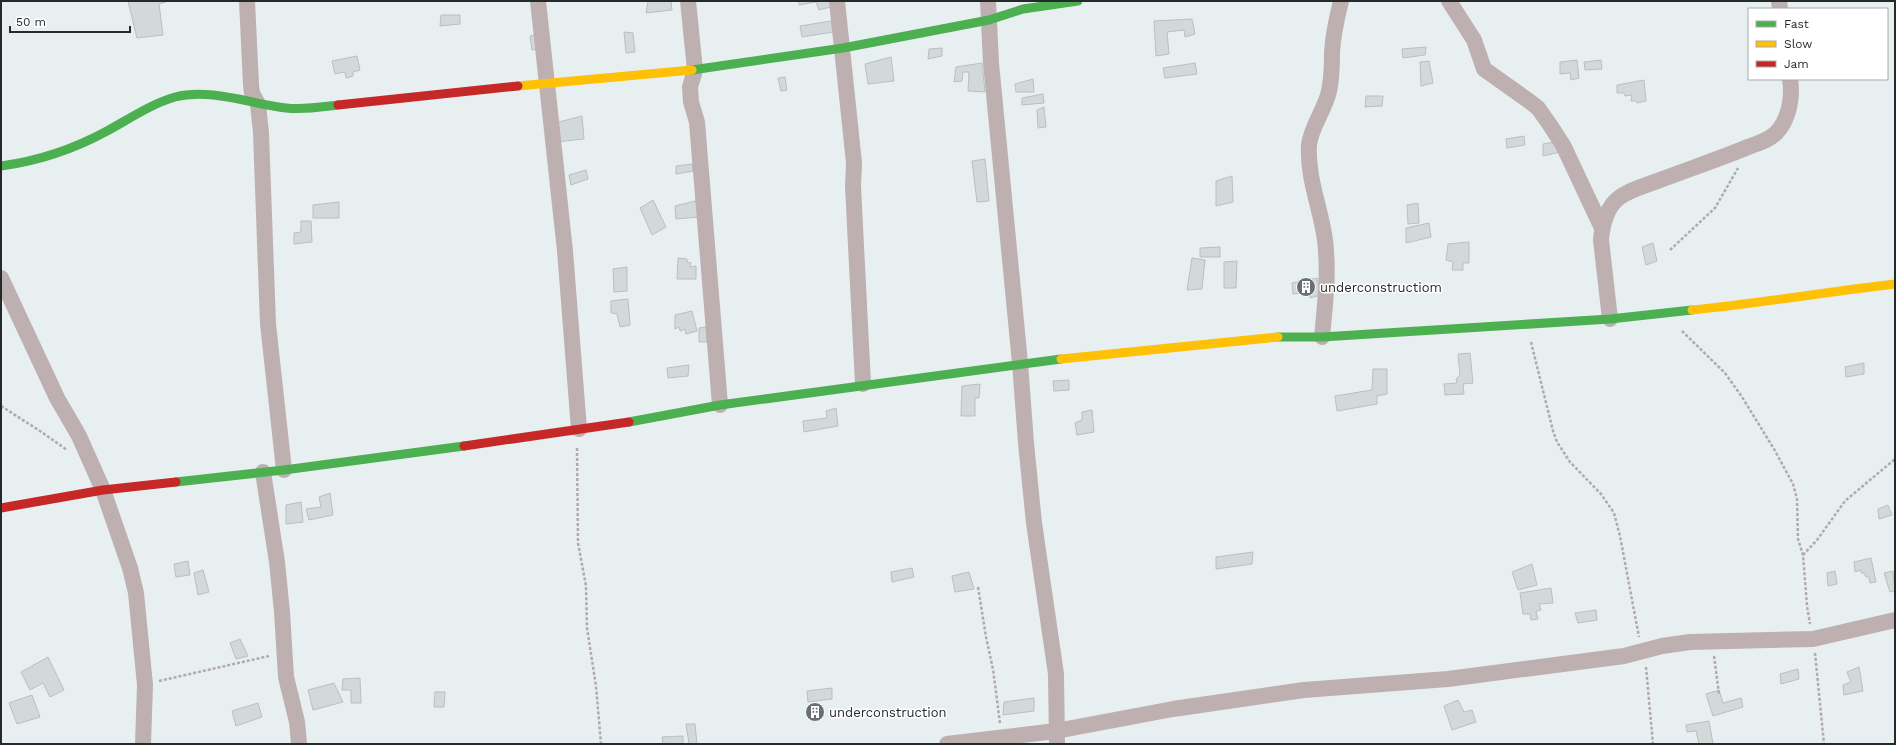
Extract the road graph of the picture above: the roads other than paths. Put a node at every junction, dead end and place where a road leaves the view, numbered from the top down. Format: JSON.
{"nodes":[{"id":1,"x":247,"y":1,"type":"edge"},
{"id":2,"x":538,"y":1,"type":"edge"},
{"id":3,"x":688,"y":1,"type":"edge"},
{"id":4,"x":837,"y":1,"type":"edge"},
{"id":5,"x":988,"y":1,"type":"edge"},
{"id":6,"x":1078,"y":1,"type":"edge"},
{"id":7,"x":1341,"y":1,"type":"edge"},
{"id":8,"x":1449,"y":1,"type":"edge"},
{"id":9,"x":989,"y":20,"type":"junction"},
{"id":10,"x":843,"y":48,"type":"junction"},
{"id":11,"x":695,"y":70,"type":"junction"},
{"id":12,"x":1790,"y":80,"type":"edge"},
{"id":13,"x":547,"y":83,"type":"junction"},
{"id":14,"x":258,"y":104,"type":"junction"},
{"id":15,"x":1,"y":166,"type":"edge"},
{"id":16,"x":1602,"y":228,"type":"junction"},
{"id":17,"x":1,"y":278,"type":"edge"},
{"id":18,"x":1895,"y":284,"type":"edge"},
{"id":19,"x":1610,"y":319,"type":"junction"},
{"id":20,"x":1322,"y":337,"type":"junction"},
{"id":21,"x":1020,"y":363,"type":"junction"},
{"id":22,"x":863,"y":384,"type":"junction"},
{"id":23,"x":720,"y":405,"type":"junction"},
{"id":24,"x":578,"y":429,"type":"junction"},
{"id":25,"x":284,"y":470,"type":"junction"},
{"id":26,"x":263,"y":472,"type":"junction"},
{"id":27,"x":103,"y":490,"type":"junction"},
{"id":28,"x":1,"y":508,"type":"edge"},
{"id":29,"x":1895,"y":620,"type":"edge"},
{"id":30,"x":1056,"y":738,"type":"edge"},
{"id":31,"x":143,"y":744,"type":"edge"},
{"id":32,"x":299,"y":744,"type":"edge"},
{"id":33,"x":947,"y":744,"type":"edge"}],
"edges":[{"from":1,"to":14,"type":"street"},
{"from":2,"to":13,"type":"street"},
{"from":3,"to":11,"type":"street"},
{"from":4,"to":10,"type":"street"},
{"from":5,"to":9,"type":"street"},
{"from":6,"to":9,"type":"street"},
{"from":7,"to":20,"type":"street"},
{"from":8,"to":16,"type":"street"},
{"from":9,"to":10,"type":"street"},
{"from":9,"to":21,"type":"street"},
{"from":10,"to":11,"type":"street"},
{"from":10,"to":22,"type":"street"},
{"from":11,"to":13,"type":"street"},
{"from":11,"to":23,"type":"street"},
{"from":12,"to":16,"type":"street"},
{"from":13,"to":14,"type":"street"},
{"from":13,"to":24,"type":"street"},
{"from":14,"to":15,"type":"street"},
{"from":14,"to":25,"type":"street"},
{"from":16,"to":19,"type":"street"},
{"from":17,"to":27,"type":"street"},
{"from":18,"to":19,"type":"street"},
{"from":19,"to":20,"type":"street"},
{"from":20,"to":21,"type":"street"},
{"from":21,"to":22,"type":"street"},
{"from":21,"to":30,"type":"street"},
{"from":22,"to":23,"type":"street"},
{"from":23,"to":24,"type":"street"},
{"from":24,"to":25,"type":"street"},
{"from":25,"to":26,"type":"street"},
{"from":26,"to":27,"type":"street"},
{"from":26,"to":32,"type":"street"},
{"from":27,"to":28,"type":"street"},
{"from":27,"to":31,"type":"street"},
{"from":29,"to":30,"type":"street"},
{"from":30,"to":33,"type":"street"}]}
